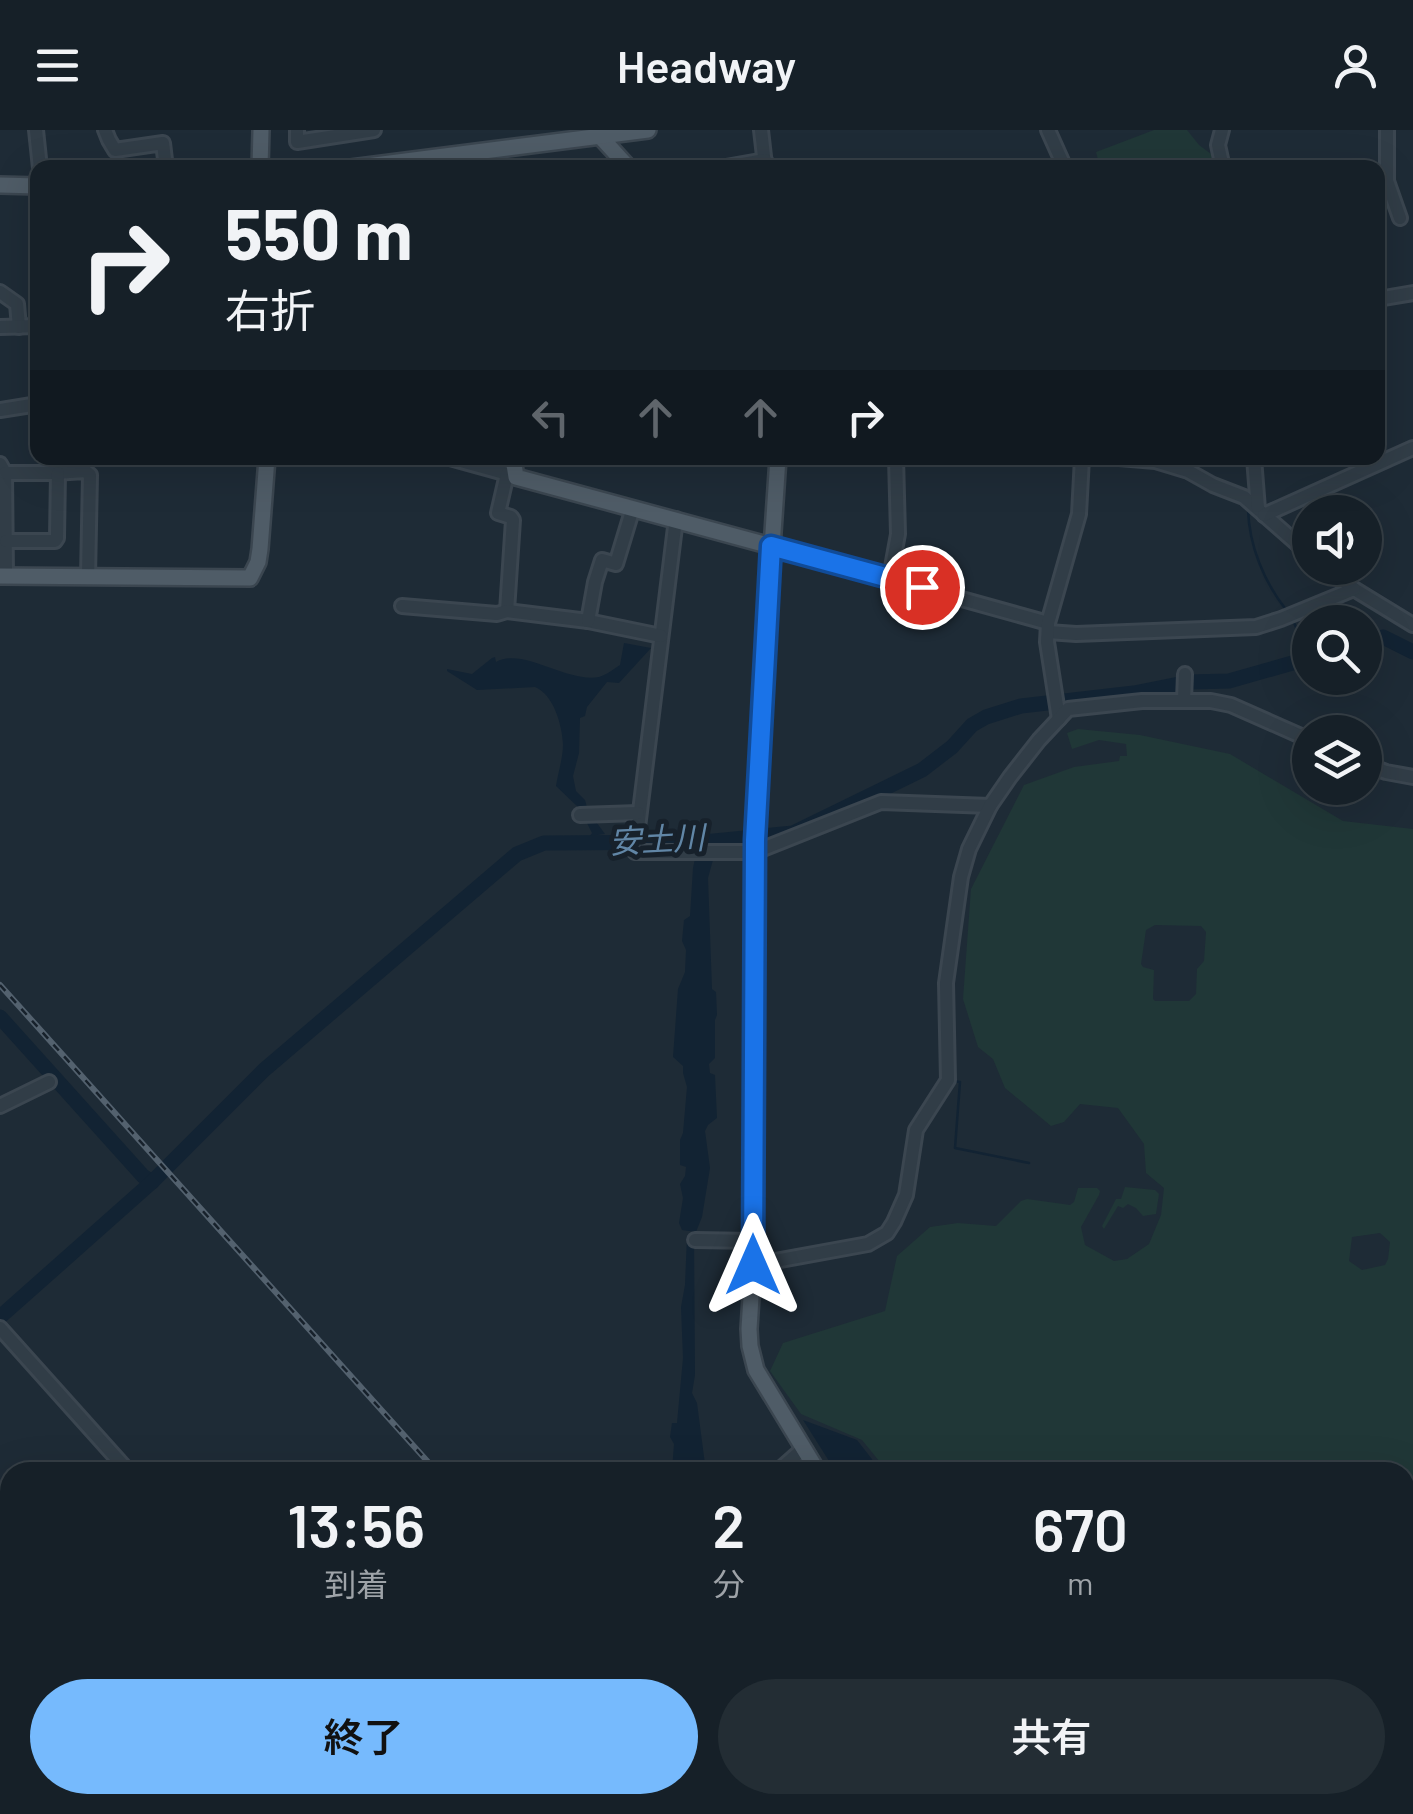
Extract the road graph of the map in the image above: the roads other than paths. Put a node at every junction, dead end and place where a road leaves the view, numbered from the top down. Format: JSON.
{"nodes":[{"id":1,"x":36,"y":130,"type":"edge"},
{"id":2,"x":105,"y":130,"type":"edge"},
{"id":3,"x":261,"y":130,"type":"edge"},
{"id":4,"x":297,"y":130,"type":"edge"},
{"id":5,"x":374,"y":130,"type":"edge"},
{"id":6,"x":648,"y":130,"type":"edge"},
{"id":7,"x":761,"y":130,"type":"edge"},
{"id":8,"x":1222,"y":130,"type":"edge"},
{"id":9,"x":1388,"y":130,"type":"edge"},
{"id":10,"x":1052,"y":131,"type":"edge"},
{"id":11,"x":341,"y":133,"type":"edge"},
{"id":12,"x":597,"y":133,"type":"edge"},
{"id":13,"x":39,"y":160,"type":"edge"},
{"id":14,"x":165,"y":160,"type":"edge"},
{"id":15,"x":260,"y":160,"type":"edge"},
{"id":16,"x":407,"y":160,"type":"edge"},
{"id":17,"x":621,"y":160,"type":"edge"},
{"id":18,"x":765,"y":160,"type":"edge"},
{"id":19,"x":1062,"y":160,"type":"edge"},
{"id":20,"x":1221,"y":160,"type":"edge"},
{"id":21,"x":0,"y":185,"type":"edge"},
{"id":22,"x":30,"y":186,"type":"edge"},
{"id":23,"x":1400,"y":218,"type":"dead end"},
{"id":24,"x":0,"y":292,"type":"edge"},
{"id":25,"x":1413,"y":294,"type":"edge"},
{"id":26,"x":1385,"y":298,"type":"edge"},
{"id":27,"x":30,"y":326,"type":"edge"},
{"id":28,"x":0,"y":327,"type":"edge"},
{"id":29,"x":19,"y":327,"type":"junction"},
{"id":30,"x":30,"y":405,"type":"edge"},
{"id":31,"x":0,"y":410,"type":"edge"},
{"id":32,"x":1413,"y":448,"type":"edge"},
{"id":33,"x":1385,"y":458,"type":"edge"},
{"id":34,"x":266,"y":465,"type":"edge"},
{"id":35,"x":475,"y":465,"type":"edge"},
{"id":36,"x":512,"y":465,"type":"edge"},
{"id":37,"x":777,"y":465,"type":"edge"},
{"id":38,"x":896,"y":465,"type":"edge"},
{"id":39,"x":1082,"y":465,"type":"edge"},
{"id":40,"x":1170,"y":465,"type":"edge"},
{"id":41,"x":1254,"y":465,"type":"edge"},
{"id":42,"x":1367,"y":465,"type":"edge"},
{"id":43,"x":2,"y":468,"type":"edge"},
{"id":44,"x":58,"y":473,"type":"junction"},
{"id":45,"x":511,"y":475,"type":"junction"},
{"id":46,"x":1254,"y":507,"type":"junction"},
{"id":47,"x":634,"y":508,"type":"junction"},
{"id":48,"x":3,"y":514,"type":"edge"},
{"id":49,"x":676,"y":519,"type":"junction"},
{"id":50,"x":1292,"y":539,"type":"edge"},
{"id":51,"x":6,"y":542,"type":"junction"},
{"id":52,"x":771,"y":546,"type":"junction"},
{"id":53,"x":3,"y":569,"type":"edge"},
{"id":54,"x":88,"y":577,"type":"junction"},
{"id":55,"x":890,"y":578,"type":"junction"},
{"id":56,"x":1349,"y":585,"type":"edge"},
{"id":57,"x":1354,"y":589,"type":"junction"},
{"id":58,"x":402,"y":606,"type":"dead end"},
{"id":59,"x":507,"y":610,"type":"junction"},
{"id":60,"x":588,"y":622,"type":"junction"},
{"id":61,"x":1413,"y":625,"type":"edge"},
{"id":62,"x":1048,"y":627,"type":"junction"},
{"id":63,"x":660,"y":636,"type":"junction"},
{"id":64,"x":1185,"y":674,"type":"dead end"},
{"id":65,"x":1184,"y":694,"type":"junction"},
{"id":66,"x":1058,"y":716,"type":"junction"},
{"id":67,"x":1292,"y":732,"type":"edge"},
{"id":68,"x":1382,"y":770,"type":"edge"},
{"id":69,"x":1413,"y":777,"type":"edge"},
{"id":70,"x":990,"y":806,"type":"junction"},
{"id":71,"x":638,"y":813,"type":"junction"},
{"id":72,"x":586,"y":814,"type":"dead end"},
{"id":73,"x":755,"y":841,"type":"junction"},
{"id":74,"x":49,"y":1082,"type":"dead end"},
{"id":75,"x":0,"y":1106,"type":"edge"},
{"id":76,"x":696,"y":1240,"type":"dead end"},
{"id":77,"x":753,"y":1241,"type":"junction"},
{"id":78,"x":753,"y":1265,"type":"junction"},
{"id":79,"x":0,"y":1328,"type":"edge"},
{"id":80,"x":803,"y":1449,"type":"junction"},
{"id":81,"x":120,"y":1462,"type":"edge"},
{"id":82,"x":788,"y":1462,"type":"edge"},
{"id":83,"x":811,"y":1462,"type":"edge"}],
"edges":[{"from":1,"to":13,"type":"street"},
{"from":2,"to":14,"type":"street"},
{"from":3,"to":15,"type":"main road"},
{"from":4,"to":11,"type":"street"},
{"from":5,"to":11,"type":"street"},
{"from":6,"to":12,"type":"main road"},
{"from":7,"to":18,"type":"street"},
{"from":8,"to":20,"type":"street"},
{"from":9,"to":23,"type":"street"},
{"from":10,"to":19,"type":"street"},
{"from":12,"to":16,"type":"main road"},
{"from":12,"to":17,"type":"main road"},
{"from":21,"to":22,"type":"main road"},
{"from":24,"to":29,"type":"street"},
{"from":25,"to":26,"type":"street"},
{"from":27,"to":29,"type":"street"},
{"from":28,"to":29,"type":"street"},
{"from":30,"to":31,"type":"street"},
{"from":32,"to":33,"type":"street"},
{"from":34,"to":54,"type":"main road"},
{"from":35,"to":45,"type":"street"},
{"from":36,"to":45,"type":"main road"},
{"from":37,"to":52,"type":"main road"},
{"from":38,"to":55,"type":"street"},
{"from":39,"to":62,"type":"street"},
{"from":40,"to":46,"type":"street"},
{"from":41,"to":46,"type":"street"},
{"from":42,"to":46,"type":"street"},
{"from":43,"to":44,"type":"street"},
{"from":43,"to":48,"type":"street"},
{"from":44,"to":51,"type":"street"},
{"from":44,"to":54,"type":"street"},
{"from":45,"to":47,"type":"main road"},
{"from":45,"to":59,"type":"street"},
{"from":46,"to":50,"type":"street"},
{"from":47,"to":49,"type":"main road"},
{"from":47,"to":60,"type":"street"},
{"from":48,"to":51,"type":"street"},
{"from":49,"to":52,"type":"main road"},
{"from":49,"to":63,"type":"street"},
{"from":51,"to":53,"type":"street"},
{"from":52,"to":55,"type":"street"},
{"from":52,"to":73,"type":"main road"},
{"from":53,"to":54,"type":"main road"},
{"from":55,"to":62,"type":"street"},
{"from":56,"to":57,"type":"street"},
{"from":57,"to":61,"type":"street"},
{"from":57,"to":62,"type":"street"},
{"from":58,"to":59,"type":"street"},
{"from":59,"to":60,"type":"street"},
{"from":60,"to":63,"type":"street"},
{"from":62,"to":66,"type":"street"},
{"from":63,"to":71,"type":"street"},
{"from":64,"to":65,"type":"street"},
{"from":65,"to":66,"type":"street"},
{"from":65,"to":67,"type":"street"},
{"from":66,"to":70,"type":"street"},
{"from":68,"to":69,"type":"street"},
{"from":70,"to":73,"type":"street"},
{"from":70,"to":78,"type":"street"},
{"from":71,"to":72,"type":"street"},
{"from":71,"to":73,"type":"street"},
{"from":73,"to":77,"type":"main road"},
{"from":74,"to":75,"type":"street"},
{"from":76,"to":77,"type":"street"},
{"from":77,"to":78,"type":"main road"},
{"from":78,"to":80,"type":"main road"},
{"from":79,"to":81,"type":"street"},
{"from":80,"to":82,"type":"street"},
{"from":80,"to":83,"type":"main road"}]}
